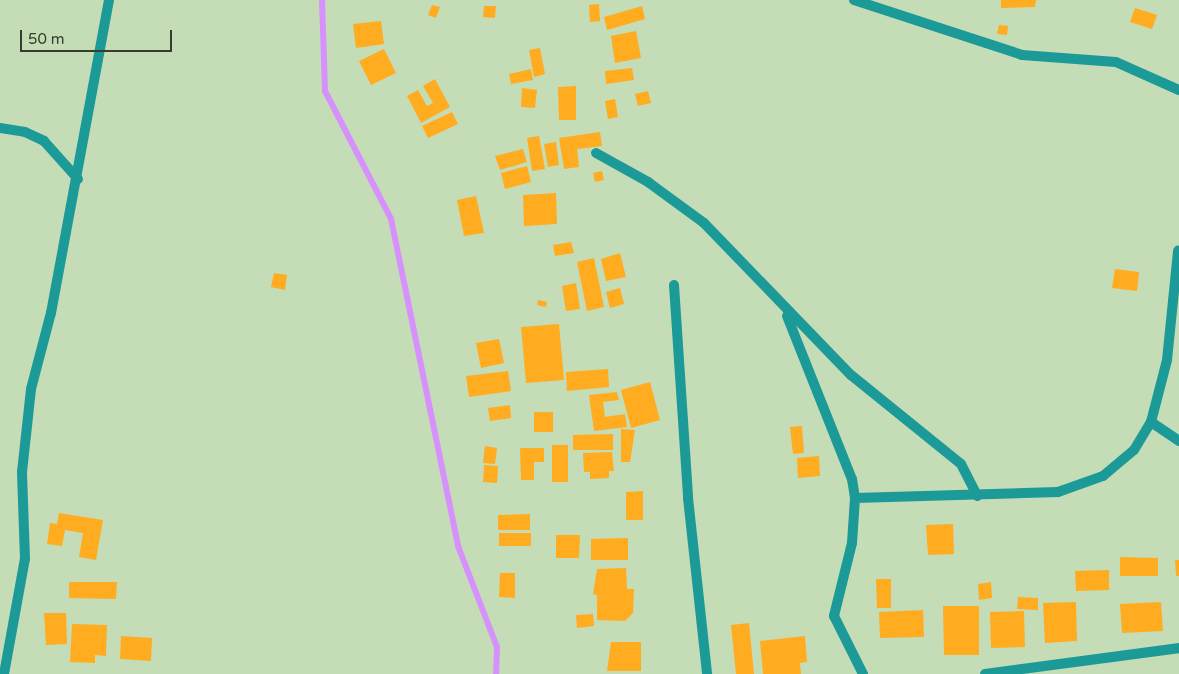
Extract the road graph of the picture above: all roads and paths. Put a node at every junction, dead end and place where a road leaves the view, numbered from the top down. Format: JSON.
{"nodes":[{"id":1,"x":109,"y":0,"type":"edge"},
{"id":2,"x":854,"y":0,"type":"edge"},
{"id":3,"x":1179,"y":90,"type":"edge"},
{"id":4,"x":0,"y":128,"type":"edge"},
{"id":5,"x":596,"y":153,"type":"dead end"},
{"id":6,"x":78,"y":179,"type":"junction"},
{"id":7,"x":1178,"y":251,"type":"edge"},
{"id":8,"x":674,"y":285,"type":"dead end"},
{"id":9,"x":783,"y":308,"type":"junction"},
{"id":10,"x":1151,"y":422,"type":"junction"},
{"id":11,"x":1179,"y":441,"type":"edge"},
{"id":12,"x":977,"y":496,"type":"junction"},
{"id":13,"x":855,"y":498,"type":"junction"},
{"id":14,"x":1179,"y":648,"type":"edge"},
{"id":15,"x":4,"y":674,"type":"edge"},
{"id":16,"x":707,"y":674,"type":"edge"},
{"id":17,"x":863,"y":674,"type":"edge"},
{"id":18,"x":985,"y":674,"type":"edge"}],
"edges":[{"from":1,"to":6,"type":"street"},
{"from":2,"to":3,"type":"street"},
{"from":4,"to":6,"type":"street"},
{"from":5,"to":9,"type":"street"},
{"from":6,"to":15,"type":"street"},
{"from":7,"to":10,"type":"street"},
{"from":8,"to":16,"type":"street"},
{"from":9,"to":12,"type":"street"},
{"from":9,"to":13,"type":"street"},
{"from":10,"to":11,"type":"street"},
{"from":10,"to":12,"type":"street"},
{"from":12,"to":13,"type":"street"},
{"from":13,"to":17,"type":"street"},
{"from":14,"to":18,"type":"street"}]}
